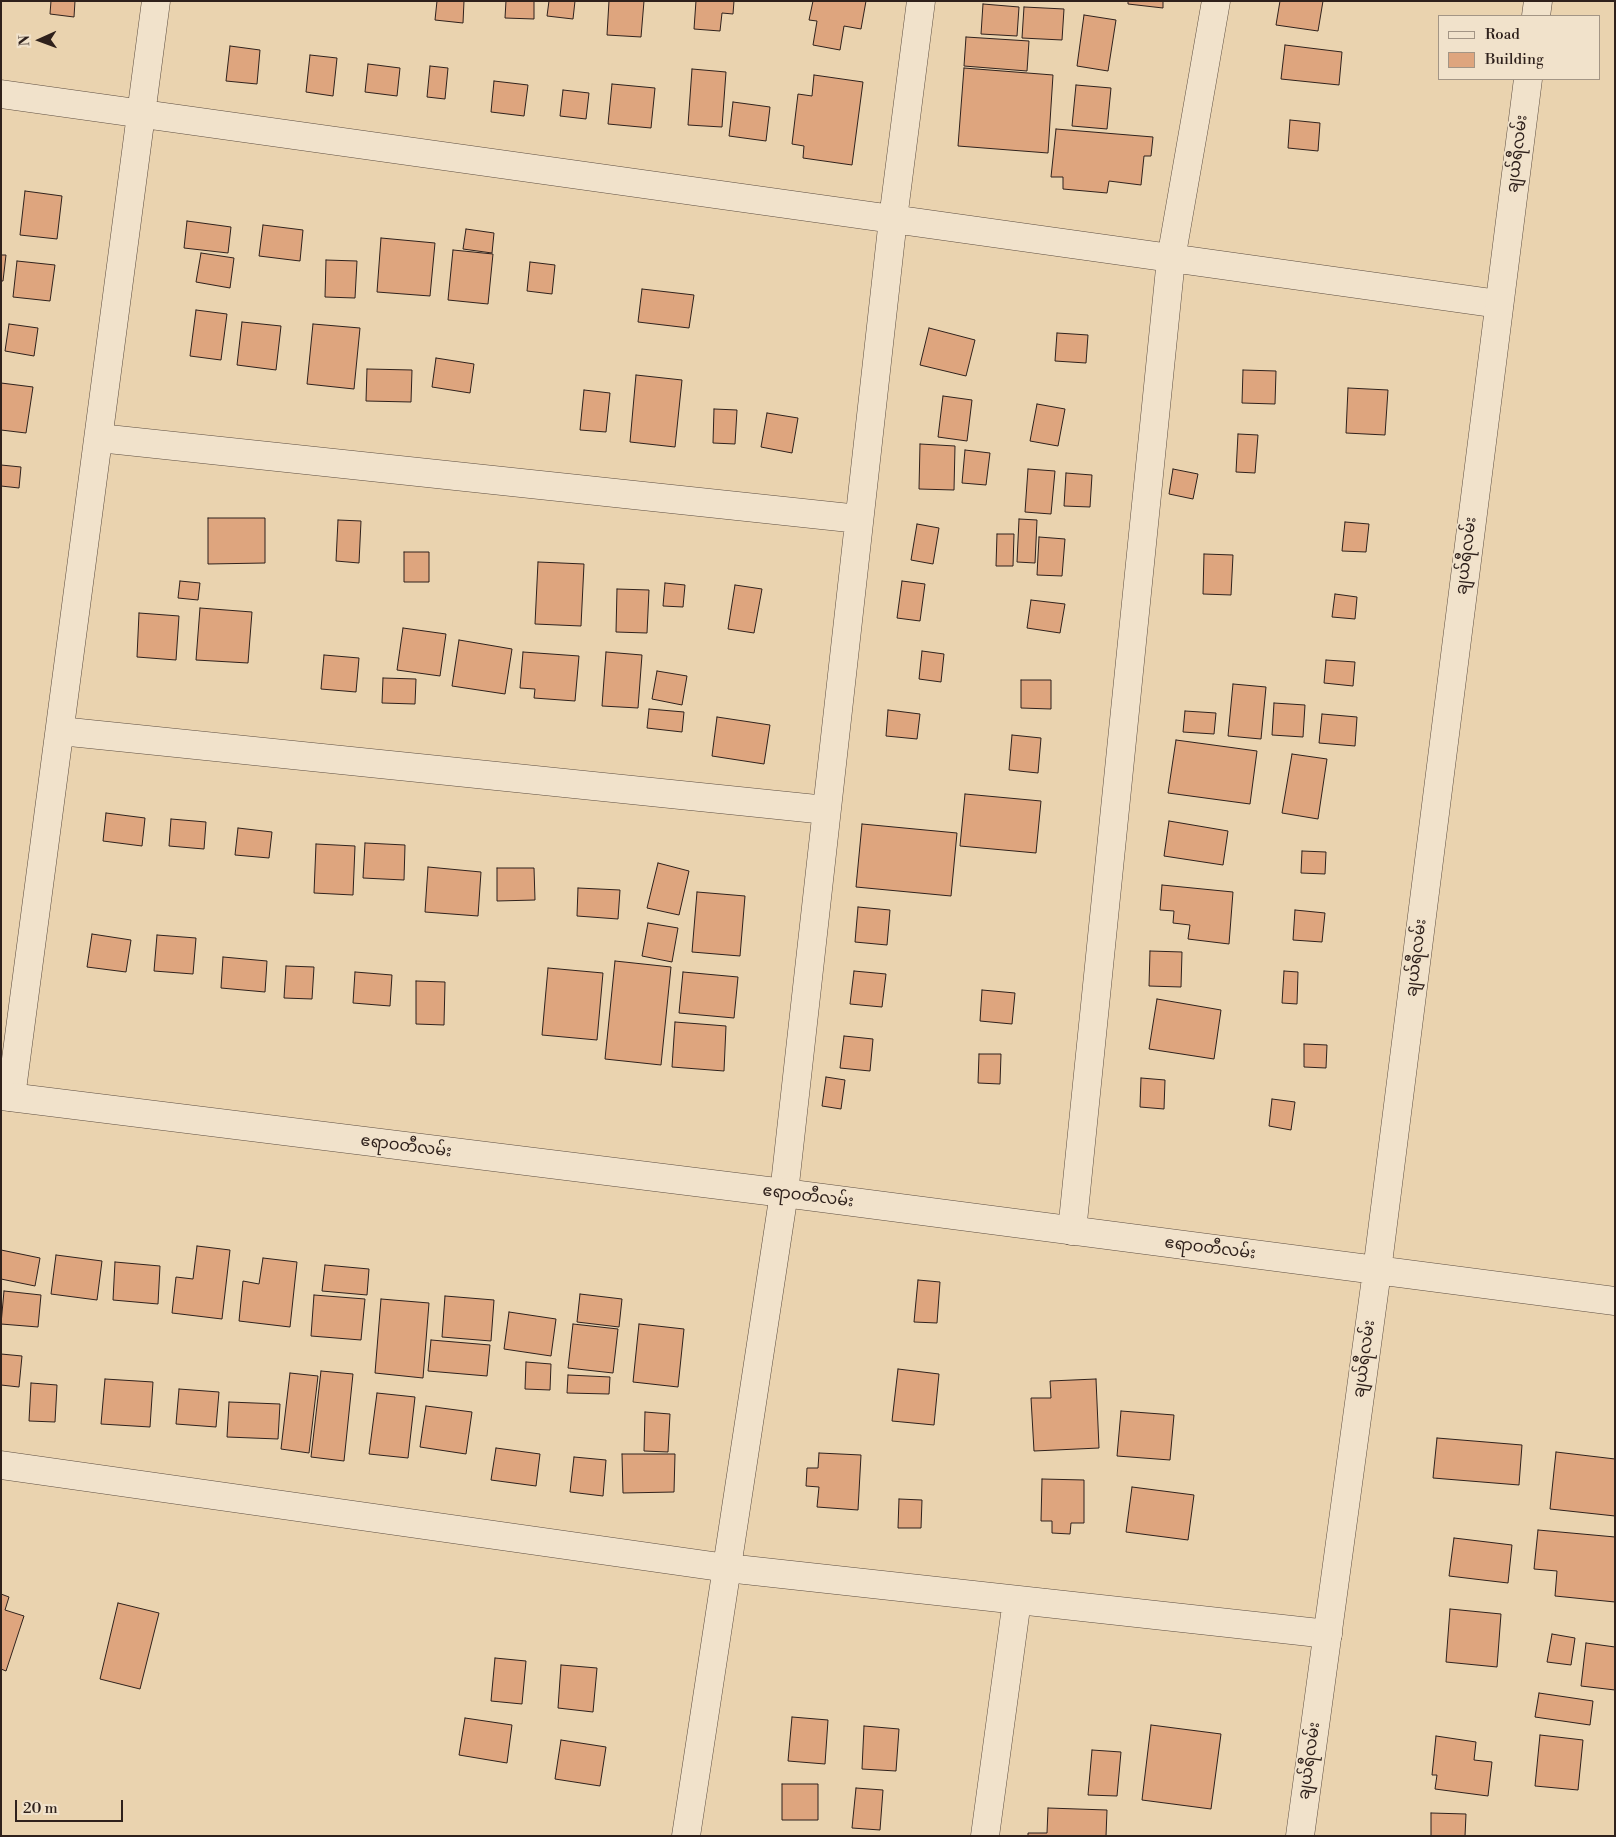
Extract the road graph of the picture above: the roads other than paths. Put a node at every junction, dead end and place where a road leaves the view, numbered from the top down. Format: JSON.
{"nodes":[{"id":1,"x":156,"y":1,"type":"edge"},
{"id":2,"x":921,"y":1,"type":"edge"},
{"id":3,"x":1216,"y":1,"type":"edge"},
{"id":4,"x":1538,"y":1,"type":"edge"},
{"id":5,"x":1536,"y":15,"type":"edge"},
{"id":6,"x":1528,"y":80,"type":"edge"},
{"id":7,"x":1,"y":94,"type":"edge"},
{"id":8,"x":142,"y":114,"type":"junction"},
{"id":9,"x":893,"y":219,"type":"junction"},
{"id":10,"x":1171,"y":258,"type":"junction"},
{"id":11,"x":1499,"y":304,"type":"junction"},
{"id":12,"x":99,"y":438,"type":"junction"},
{"id":13,"x":859,"y":519,"type":"junction"},
{"id":14,"x":60,"y":731,"type":"junction"},
{"id":15,"x":826,"y":810,"type":"junction"},
{"id":16,"x":6,"y":1097,"type":"edge"},
{"id":17,"x":784,"y":1194,"type":"junction"},
{"id":18,"x":1072,"y":1231,"type":"junction"},
{"id":19,"x":1377,"y":1271,"type":"junction"},
{"id":20,"x":1615,"y":1301,"type":"edge"},
{"id":21,"x":1,"y":1465,"type":"edge"},
{"id":22,"x":727,"y":1568,"type":"junction"},
{"id":23,"x":1017,"y":1600,"type":"junction"},
{"id":24,"x":1328,"y":1634,"type":"junction"},
{"id":25,"x":686,"y":1836,"type":"edge"},
{"id":26,"x":985,"y":1836,"type":"edge"},
{"id":27,"x":1300,"y":1836,"type":"edge"}],
"edges":[{"from":1,"to":8,"type":"street"},
{"from":2,"to":9,"type":"street"},
{"from":3,"to":10,"type":"street"},
{"from":4,"to":5,"type":"street"},
{"from":6,"to":11,"type":"street","name":"ချယ်ရီလမ်း"},
{"from":7,"to":8,"type":"street"},
{"from":8,"to":9,"type":"street"},
{"from":8,"to":12,"type":"street"},
{"from":9,"to":10,"type":"street"},
{"from":9,"to":13,"type":"street"},
{"from":10,"to":11,"type":"street"},
{"from":10,"to":18,"type":"street"},
{"from":11,"to":19,"type":"street","name":"ချယ်ရီလမ်း"},
{"from":12,"to":13,"type":"street"},
{"from":12,"to":14,"type":"street"},
{"from":13,"to":15,"type":"street"},
{"from":14,"to":15,"type":"street"},
{"from":14,"to":16,"type":"street"},
{"from":15,"to":17,"type":"street"},
{"from":16,"to":17,"type":"street","name":"ဧရာဝတီလမ်း"},
{"from":17,"to":18,"type":"street","name":"ဧရာဝတီလမ်း"},
{"from":17,"to":22,"type":"street"},
{"from":18,"to":19,"type":"street","name":"ဧရာဝတီလမ်း"},
{"from":19,"to":20,"type":"street","name":"ဧရာဝတီလမ်း"},
{"from":19,"to":24,"type":"street","name":"ချယ်ရီလမ်း"},
{"from":21,"to":22,"type":"street"},
{"from":22,"to":23,"type":"street"},
{"from":22,"to":25,"type":"street"},
{"from":23,"to":24,"type":"street"},
{"from":23,"to":26,"type":"street"},
{"from":24,"to":27,"type":"street","name":"ချယ်ရီလမ်း"}]}
